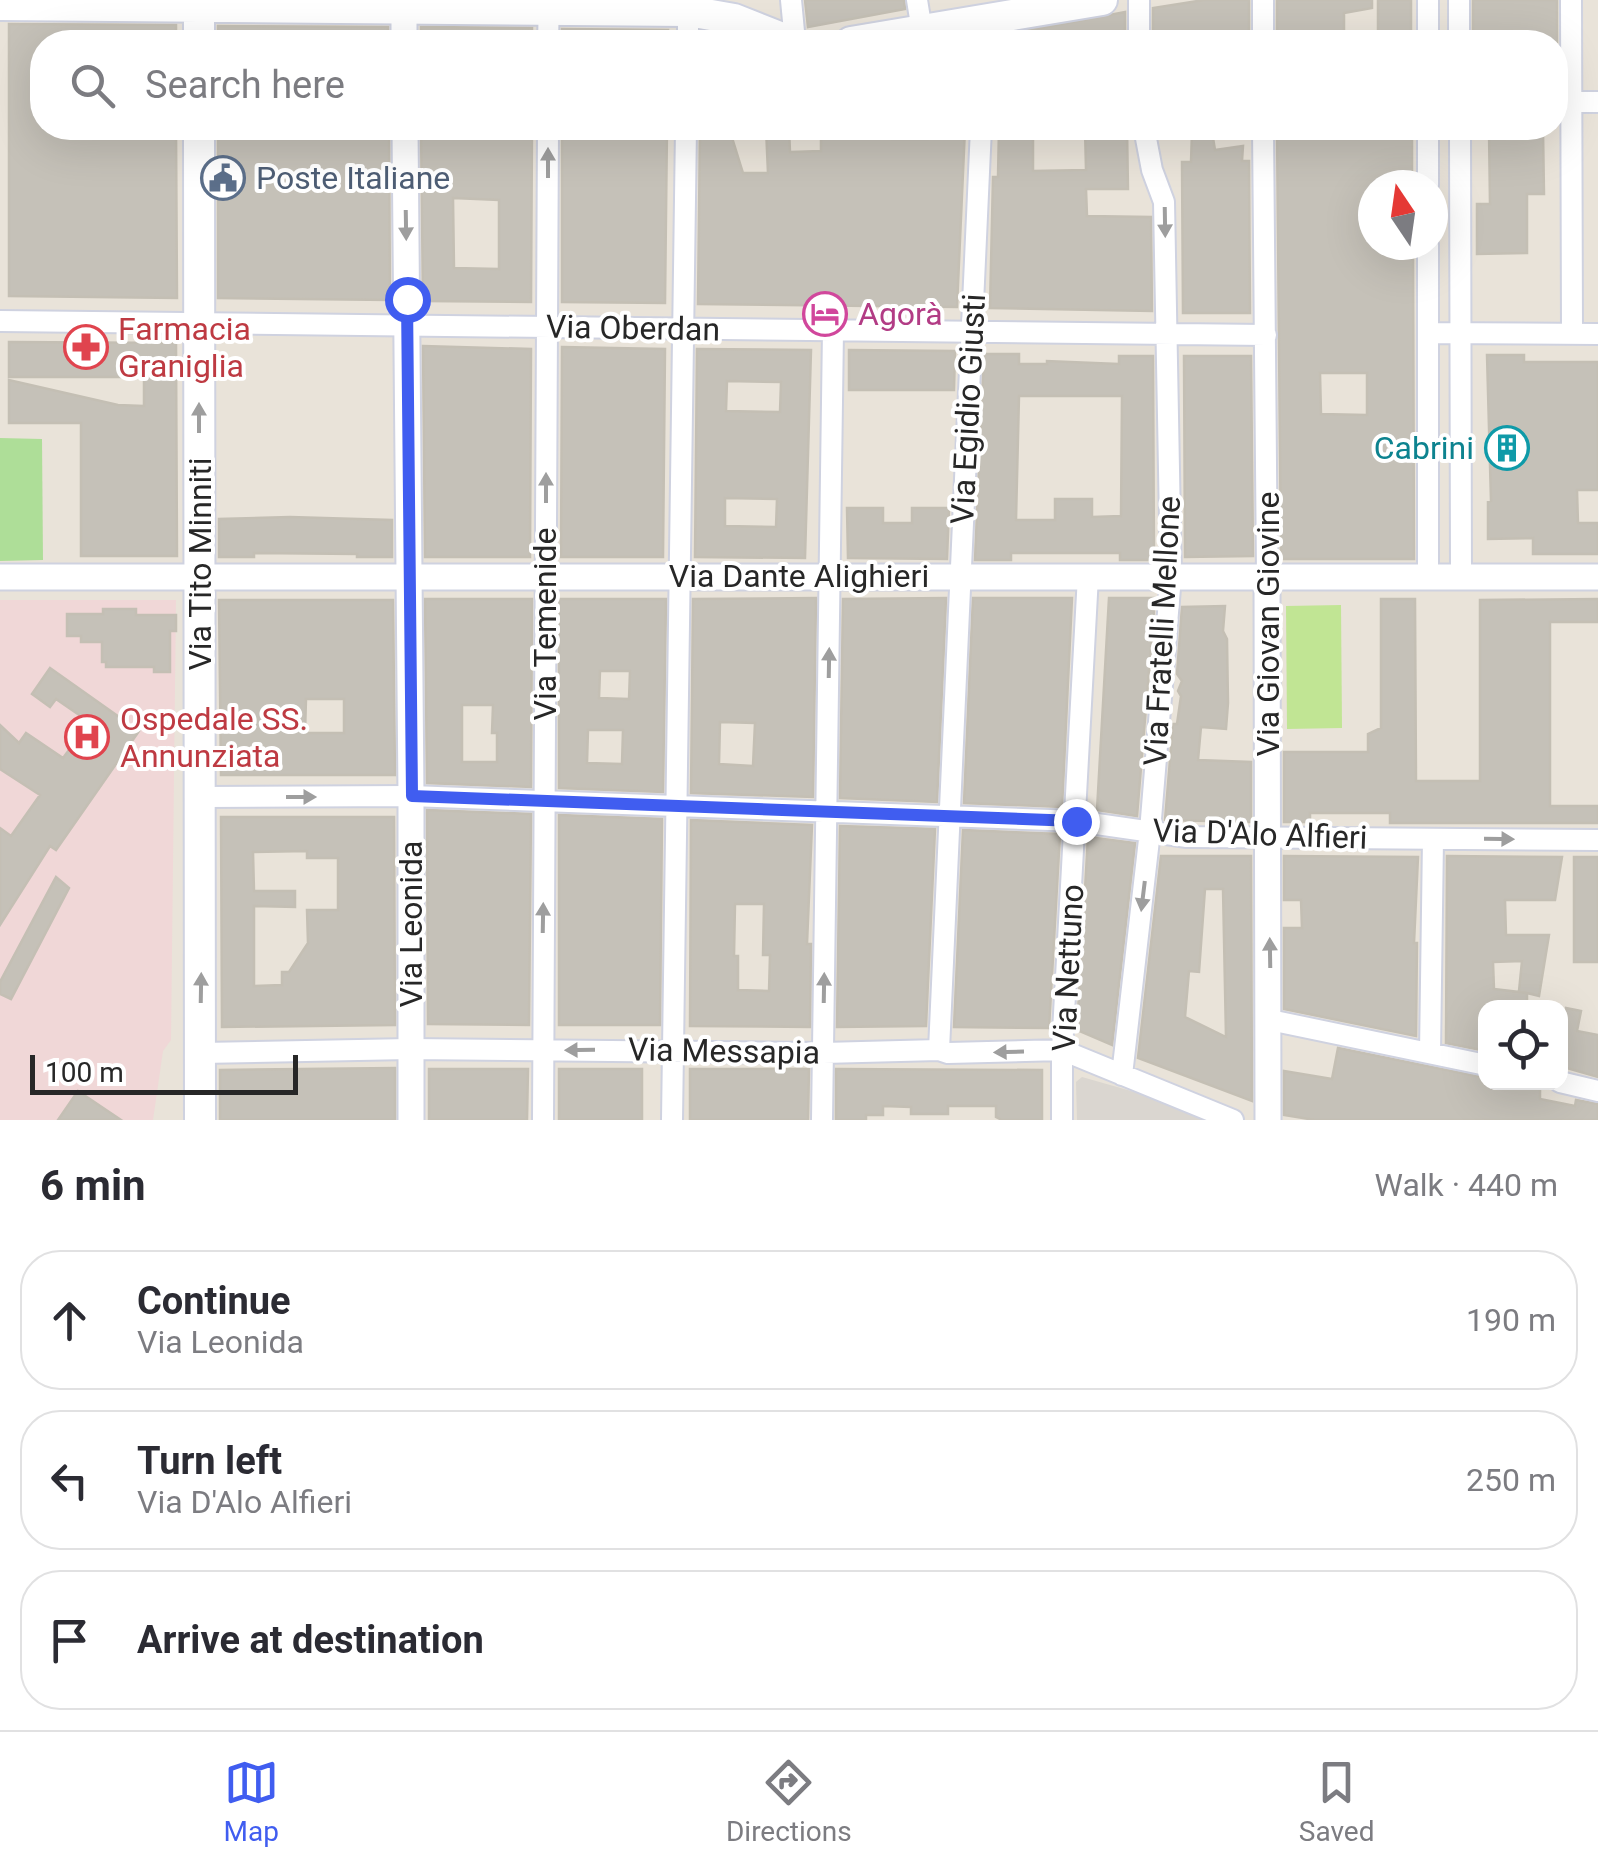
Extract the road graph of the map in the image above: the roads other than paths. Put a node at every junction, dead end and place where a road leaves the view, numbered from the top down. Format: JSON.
{"nodes":[{"id":1,"x":791,"y":0,"type":"edge"},
{"id":2,"x":918,"y":0,"type":"edge"},
{"id":3,"x":1102,"y":0,"type":"edge"},
{"id":4,"x":1139,"y":0,"type":"edge"},
{"id":5,"x":1263,"y":0,"type":"edge"},
{"id":6,"x":1428,"y":0,"type":"edge"},
{"id":7,"x":1458,"y":0,"type":"edge"},
{"id":8,"x":1572,"y":0,"type":"edge"},
{"id":9,"x":199,"y":3,"type":"edge"},
{"id":10,"x":404,"y":4,"type":"edge"},
{"id":11,"x":0,"y":5,"type":"edge"},
{"id":12,"x":549,"y":5,"type":"edge"},
{"id":13,"x":688,"y":11,"type":"junction"},
{"id":14,"x":199,"y":30,"type":"edge"},
{"id":15,"x":404,"y":30,"type":"edge"},
{"id":16,"x":548,"y":30,"type":"edge"},
{"id":17,"x":688,"y":30,"type":"edge"},
{"id":18,"x":763,"y":30,"type":"edge"},
{"id":19,"x":793,"y":30,"type":"edge"},
{"id":20,"x":922,"y":30,"type":"edge"},
{"id":21,"x":993,"y":30,"type":"edge"},
{"id":22,"x":1139,"y":30,"type":"edge"},
{"id":23,"x":1263,"y":30,"type":"edge"},
{"id":24,"x":1428,"y":30,"type":"edge"},
{"id":25,"x":1459,"y":30,"type":"edge"},
{"id":26,"x":1568,"y":51,"type":"edge"},
{"id":27,"x":1568,"y":102,"type":"edge"},
{"id":28,"x":1598,"y":102,"type":"edge"},
{"id":29,"x":199,"y":140,"type":"edge"},
{"id":30,"x":405,"y":140,"type":"edge"},
{"id":31,"x":548,"y":140,"type":"edge"},
{"id":32,"x":686,"y":140,"type":"edge"},
{"id":33,"x":981,"y":140,"type":"edge"},
{"id":34,"x":1146,"y":140,"type":"edge"},
{"id":35,"x":1263,"y":140,"type":"edge"},
{"id":36,"x":1428,"y":140,"type":"edge"},
{"id":37,"x":1460,"y":140,"type":"edge"},
{"id":38,"x":1565,"y":140,"type":"edge"},
{"id":39,"x":1428,"y":170,"type":"edge"},
{"id":40,"x":1428,"y":260,"type":"edge"},
{"id":41,"x":0,"y":321,"type":"edge"},
{"id":42,"x":199,"y":323,"type":"junction"},
{"id":43,"x":407,"y":326,"type":"junction"},
{"id":44,"x":546,"y":327,"type":"junction"},
{"id":45,"x":683,"y":329,"type":"junction"},
{"id":46,"x":832,"y":330,"type":"junction"},
{"id":47,"x":971,"y":332,"type":"junction"},
{"id":48,"x":1428,"y":333,"type":"junction"},
{"id":49,"x":1461,"y":333,"type":"junction"},
{"id":50,"x":1572,"y":333,"type":"junction"},
{"id":51,"x":1168,"y":334,"type":"junction"},
{"id":52,"x":1598,"y":334,"type":"edge"},
{"id":53,"x":1266,"y":336,"type":"junction"},
{"id":54,"x":409,"y":576,"type":"junction"},
{"id":55,"x":546,"y":576,"type":"junction"},
{"id":56,"x":679,"y":576,"type":"junction"},
{"id":57,"x":830,"y":576,"type":"junction"},
{"id":58,"x":960,"y":576,"type":"junction"},
{"id":59,"x":1088,"y":576,"type":"junction"},
{"id":60,"x":1172,"y":576,"type":"junction"},
{"id":61,"x":1267,"y":576,"type":"junction"},
{"id":62,"x":1428,"y":576,"type":"junction"},
{"id":63,"x":1462,"y":576,"type":"junction"},
{"id":64,"x":0,"y":577,"type":"edge"},
{"id":65,"x":199,"y":577,"type":"junction"},
{"id":66,"x":1598,"y":577,"type":"edge"},
{"id":67,"x":412,"y":796,"type":"junction"},
{"id":68,"x":203,"y":797,"type":"junction"},
{"id":69,"x":544,"y":802,"type":"junction"},
{"id":70,"x":677,"y":806,"type":"junction"},
{"id":71,"x":826,"y":812,"type":"junction"},
{"id":72,"x":949,"y":817,"type":"junction"},
{"id":73,"x":1076,"y":821,"type":"junction"},
{"id":74,"x":1150,"y":830,"type":"junction"},
{"id":75,"x":1268,"y":837,"type":"junction"},
{"id":76,"x":1433,"y":839,"type":"junction"},
{"id":77,"x":1598,"y":840,"type":"edge"},
{"id":78,"x":1270,"y":1020,"type":"junction"},
{"id":79,"x":410,"y":1049,"type":"junction"},
{"id":80,"x":672,"y":1049,"type":"junction"},
{"id":81,"x":542,"y":1050,"type":"junction"},
{"id":82,"x":939,"y":1050,"type":"junction"},
{"id":83,"x":1062,"y":1050,"type":"junction"},
{"id":84,"x":823,"y":1053,"type":"junction"},
{"id":85,"x":1430,"y":1053,"type":"junction"},
{"id":86,"x":201,"y":1054,"type":"junction"},
{"id":87,"x":1478,"y":1063,"type":"edge"},
{"id":88,"x":1122,"y":1075,"type":"junction"},
{"id":89,"x":1568,"y":1084,"type":"edge"},
{"id":90,"x":1598,"y":1090,"type":"edge"},
{"id":91,"x":200,"y":1120,"type":"edge"},
{"id":92,"x":411,"y":1120,"type":"edge"},
{"id":93,"x":543,"y":1120,"type":"edge"},
{"id":94,"x":672,"y":1120,"type":"edge"},
{"id":95,"x":822,"y":1120,"type":"edge"},
{"id":96,"x":1062,"y":1120,"type":"edge"},
{"id":97,"x":1233,"y":1120,"type":"edge"},
{"id":98,"x":1268,"y":1120,"type":"edge"}],
"edges":[{"from":1,"to":19,"type":"street"},
{"from":2,"to":20,"type":"street"},
{"from":3,"to":21,"type":"main road"},
{"from":4,"to":22,"type":"street"},
{"from":5,"to":23,"type":"street"},
{"from":6,"to":24,"type":"street"},
{"from":7,"to":25,"type":"street"},
{"from":8,"to":26,"type":"street"},
{"from":9,"to":10,"type":"main road"},
{"from":9,"to":11,"type":"main road"},
{"from":9,"to":14,"type":"main road"},
{"from":10,"to":12,"type":"main road"},
{"from":10,"to":15,"type":"street"},
{"from":12,"to":13,"type":"main road"},
{"from":12,"to":16,"type":"street"},
{"from":13,"to":17,"type":"street"},
{"from":13,"to":18,"type":"main road"},
{"from":27,"to":28,"type":"street"},
{"from":29,"to":42,"type":"main road","name":"Via Tito Minniti"},
{"from":30,"to":43,"type":"street","name":"Via Leonida","one_way":true},
{"from":44,"to":31,"type":"street","name":"Via Temenide","one_way":true},
{"from":32,"to":45,"type":"street"},
{"from":33,"to":47,"type":"street","name":"Via Egidio Giusti"},
{"from":34,"to":51,"type":"street","name":"Via Fratelli Mellone","one_way":true},
{"from":35,"to":53,"type":"street","name":"Via Giovan Giovine"},
{"from":36,"to":39,"type":"street"},
{"from":37,"to":49,"type":"street"},
{"from":38,"to":50,"type":"street"},
{"from":40,"to":48,"type":"street"},
{"from":41,"to":42,"type":"street","name":"Via Oberdan"},
{"from":42,"to":43,"type":"street","name":"Via Oberdan"},
{"from":65,"to":42,"type":"main road","name":"Via Tito Minniti","one_way":true},
{"from":43,"to":44,"type":"street","name":"Via Oberdan"},
{"from":43,"to":54,"type":"street","name":"Via Leonida"},
{"from":44,"to":45,"type":"street","name":"Via Oberdan"},
{"from":55,"to":44,"type":"street","name":"Via Temenide","one_way":true},
{"from":45,"to":46,"type":"street","name":"Via Oberdan"},
{"from":45,"to":56,"type":"street"},
{"from":46,"to":47,"type":"street","name":"Via Oberdan"},
{"from":46,"to":57,"type":"street"},
{"from":47,"to":51,"type":"street","name":"Via Oberdan"},
{"from":47,"to":58,"type":"street","name":"Via Egidio Giusti"},
{"from":48,"to":49,"type":"street"},
{"from":48,"to":62,"type":"street"},
{"from":49,"to":50,"type":"street"},
{"from":49,"to":63,"type":"street"},
{"from":50,"to":52,"type":"street"},
{"from":51,"to":53,"type":"street","name":"Via Oberdan"},
{"from":51,"to":60,"type":"street","name":"Via Fratelli Mellone"},
{"from":53,"to":61,"type":"street","name":"Via Giovan Giovine"},
{"from":54,"to":55,"type":"street","name":"Via Dante Alighieri"},
{"from":54,"to":65,"type":"street","name":"Via Dante Alighieri"},
{"from":54,"to":67,"type":"street","name":"Via Leonida"},
{"from":55,"to":56,"type":"street","name":"Via Dante Alighieri"},
{"from":55,"to":69,"type":"street","name":"Via Temenide"},
{"from":56,"to":57,"type":"street","name":"Via Dante Alighieri"},
{"from":56,"to":70,"type":"street"},
{"from":57,"to":58,"type":"street","name":"Via Dante Alighieri"},
{"from":71,"to":57,"type":"street","one_way":true},
{"from":58,"to":59,"type":"street","name":"Via Dante Alighieri"},
{"from":58,"to":72,"type":"street","name":"Via Egidio Giusti"},
{"from":59,"to":60,"type":"street","name":"Via Dante Alighieri"},
{"from":59,"to":73,"type":"street","name":"Via Nettuno"},
{"from":60,"to":61,"type":"street","name":"Via Dante Alighieri"},
{"from":60,"to":74,"type":"street","name":"Via Fratelli Mellone"},
{"from":61,"to":62,"type":"street","name":"Via Dante Alighieri"},
{"from":61,"to":75,"type":"street","name":"Via Giovan Giovine"},
{"from":62,"to":63,"type":"street","name":"Via Dante Alighieri"},
{"from":63,"to":66,"type":"street","name":"Via Dante Alighieri"},
{"from":64,"to":65,"type":"street","name":"Via Dante Alighieri"},
{"from":65,"to":68,"type":"main road","name":"Via Tito Minniti"},
{"from":68,"to":67,"type":"street","name":"Via D'Alo Alfieri","one_way":true},
{"from":67,"to":69,"type":"street","name":"Via D'Alo Alfieri"},
{"from":67,"to":79,"type":"street","name":"Via Leonida"},
{"from":86,"to":68,"type":"main road","name":"Via Tito Minniti","one_way":true},
{"from":69,"to":70,"type":"street","name":"Via D'Alo Alfieri"},
{"from":81,"to":69,"type":"street","name":"Via Temenide","one_way":true},
{"from":70,"to":71,"type":"street","name":"Via D'Alo Alfieri"},
{"from":70,"to":80,"type":"street"},
{"from":71,"to":72,"type":"street","name":"Via D'Alo Alfieri"},
{"from":84,"to":71,"type":"street","one_way":true},
{"from":72,"to":73,"type":"street","name":"Via D'Alo Alfieri"},
{"from":72,"to":82,"type":"street","name":"Via Egidio Giusti"},
{"from":73,"to":74,"type":"street","name":"Via D'Alo Alfieri"},
{"from":73,"to":83,"type":"street","name":"Via Nettuno"},
{"from":74,"to":75,"type":"street","name":"Via D'Alo Alfieri"},
{"from":74,"to":88,"type":"street","name":"Via Fratelli Mellone","one_way":true},
{"from":75,"to":76,"type":"street","name":"Via D'Alo Alfieri"},
{"from":78,"to":75,"type":"street","name":"Via Giovan Giovine","one_way":true},
{"from":76,"to":77,"type":"street","name":"Via D'Alo Alfieri","one_way":true},
{"from":76,"to":85,"type":"street"},
{"from":78,"to":85,"type":"street"},
{"from":78,"to":98,"type":"street","name":"Via Giovan Giovine"},
{"from":79,"to":81,"type":"street","name":"Via Messapia"},
{"from":79,"to":86,"type":"street","name":"Via Messapia"},
{"from":79,"to":92,"type":"street","name":"Via Leonida"},
{"from":80,"to":81,"type":"street","name":"Via Messapia","one_way":true},
{"from":80,"to":84,"type":"street","name":"Via Messapia"},
{"from":80,"to":94,"type":"street"},
{"from":81,"to":93,"type":"street","name":"Via Temenide"},
{"from":83,"to":82,"type":"street","name":"Via Messapia","one_way":true},
{"from":82,"to":84,"type":"street","name":"Via Messapia"},
{"from":83,"to":88,"type":"street","name":"Via Messapia"},
{"from":83,"to":96,"type":"street","name":"Via Nettuno"},
{"from":84,"to":95,"type":"street"},
{"from":85,"to":87,"type":"street"},
{"from":86,"to":91,"type":"main road","name":"Via Tito Minniti"},
{"from":88,"to":97,"type":"street","name":"Via Messapia"},
{"from":89,"to":90,"type":"street"}]}
